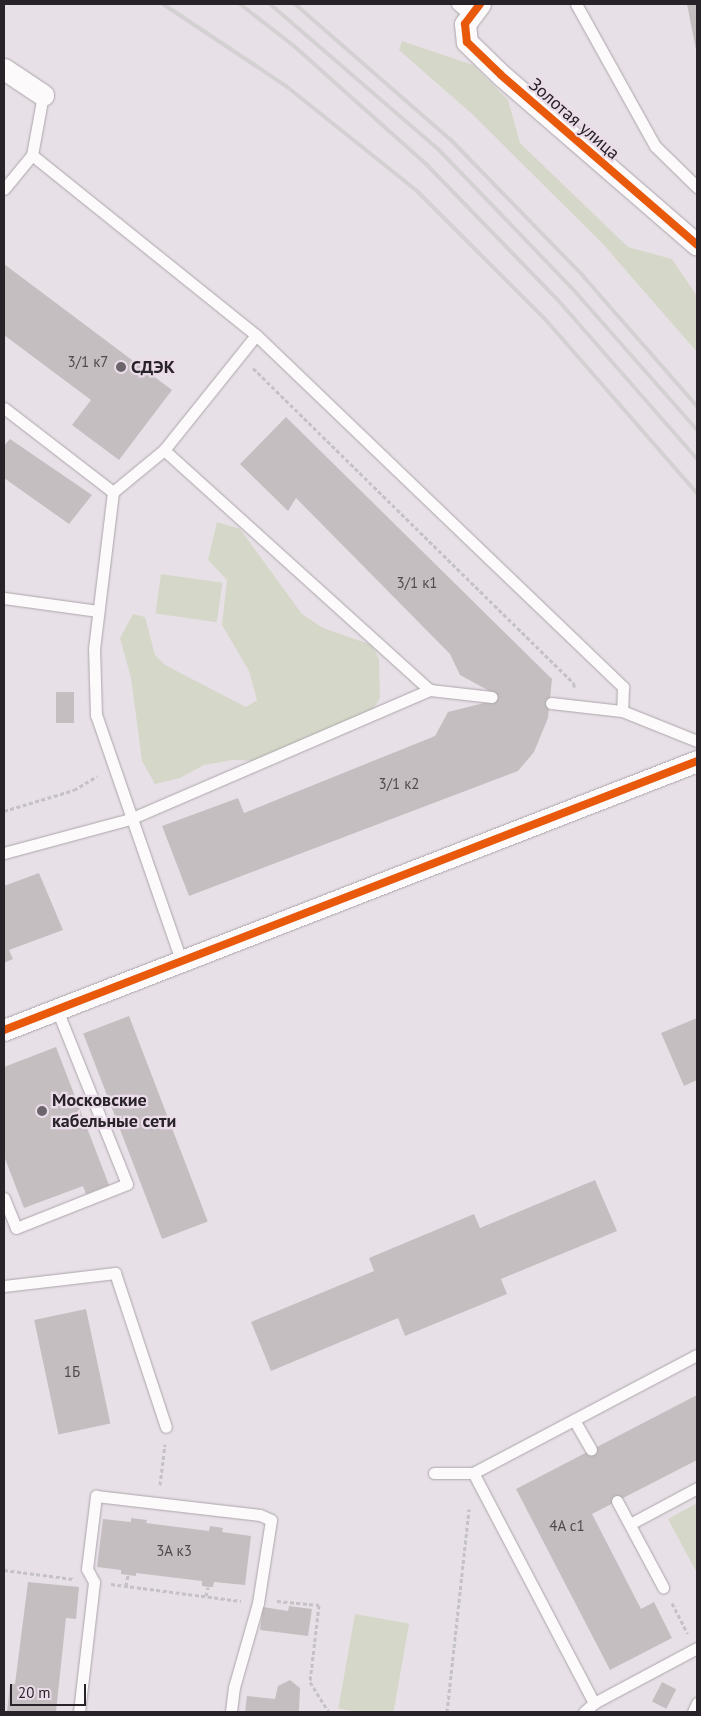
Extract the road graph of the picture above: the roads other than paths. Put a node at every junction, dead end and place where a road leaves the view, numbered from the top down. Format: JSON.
{"nodes":[{"id":1,"x":576,"y":4,"type":"edge"},
{"id":2,"x":469,"y":8,"type":"edge"},
{"id":3,"x":4,"y":69,"type":"edge"},
{"id":4,"x":43,"y":95,"type":"joint"},
{"id":5,"x":32,"y":155,"type":"junction"},
{"id":6,"x":697,"y":187,"type":"edge"},
{"id":7,"x":4,"y":189,"type":"edge"},
{"id":8,"x":697,"y":245,"type":"edge"},
{"id":9,"x":256,"y":335,"type":"junction"},
{"id":10,"x":4,"y":408,"type":"edge"},
{"id":11,"x":164,"y":450,"type":"junction"},
{"id":12,"x":113,"y":492,"type":"junction"},
{"id":13,"x":4,"y":598,"type":"edge"},
{"id":14,"x":98,"y":611,"type":"junction"},
{"id":15,"x":430,"y":690,"type":"junction"},
{"id":16,"x":492,"y":697,"type":"dead end"},
{"id":17,"x":550,"y":703,"type":"dead end"},
{"id":18,"x":622,"y":711,"type":"junction"},
{"id":19,"x":697,"y":741,"type":"edge"},
{"id":20,"x":697,"y":761,"type":"edge"},
{"id":21,"x":130,"y":819,"type":"junction"},
{"id":22,"x":4,"y":853,"type":"edge"},
{"id":23,"x":182,"y":963,"type":"junction"},
{"id":24,"x":57,"y":1010,"type":"junction"},
{"id":25,"x":4,"y":1030,"type":"edge"},
{"id":26,"x":4,"y":1198,"type":"edge"},
{"id":27,"x":4,"y":1286,"type":"edge"},
{"id":28,"x":697,"y":1355,"type":"edge"},
{"id":29,"x":574,"y":1420,"type":"junction"},
{"id":30,"x":166,"y":1428,"type":"road end"},
{"id":31,"x":590,"y":1450,"type":"dead end"},
{"id":32,"x":434,"y":1473,"type":"dead end"},
{"id":33,"x":473,"y":1473,"type":"junction"},
{"id":34,"x":697,"y":1488,"type":"edge"},
{"id":35,"x":617,"y":1501,"type":"dead end"},
{"id":36,"x":630,"y":1524,"type":"junction"},
{"id":37,"x":663,"y":1587,"type":"road end"},
{"id":38,"x":696,"y":1649,"type":"edge"},
{"id":39,"x":594,"y":1703,"type":"junction"},
{"id":40,"x":697,"y":1703,"type":"edge"},
{"id":41,"x":79,"y":1712,"type":"edge"},
{"id":42,"x":231,"y":1712,"type":"edge"},
{"id":43,"x":584,"y":1712,"type":"edge"},
{"id":44,"x":693,"y":1712,"type":"edge"}],
"edges":[{"from":1,"to":6,"type":"lane"},
{"from":2,"to":8,"type":"street","name":"Золотая улица"},
{"from":3,"to":4,"type":"street"},
{"from":4,"to":5,"type":"lane"},
{"from":5,"to":7,"type":"lane"},
{"from":5,"to":9,"type":"lane"},
{"from":9,"to":11,"type":"lane"},
{"from":9,"to":18,"type":"lane"},
{"from":10,"to":12,"type":"lane"},
{"from":11,"to":12,"type":"lane"},
{"from":11,"to":15,"type":"lane"},
{"from":12,"to":14,"type":"lane"},
{"from":13,"to":14,"type":"lane"},
{"from":14,"to":21,"type":"lane"},
{"from":15,"to":16,"type":"lane"},
{"from":15,"to":21,"type":"lane"},
{"from":17,"to":18,"type":"lane"},
{"from":18,"to":19,"type":"lane"},
{"from":20,"to":23,"type":"street"},
{"from":21,"to":22,"type":"lane"},
{"from":21,"to":23,"type":"lane"},
{"from":23,"to":24,"type":"street"},
{"from":24,"to":25,"type":"street"},
{"from":24,"to":26,"type":"lane"},
{"from":27,"to":30,"type":"lane"},
{"from":28,"to":29,"type":"lane"},
{"from":29,"to":31,"type":"lane"},
{"from":29,"to":33,"type":"lane"},
{"from":32,"to":33,"type":"lane"},
{"from":33,"to":39,"type":"lane"},
{"from":34,"to":36,"type":"lane"},
{"from":35,"to":36,"type":"lane"},
{"from":36,"to":37,"type":"lane"},
{"from":38,"to":39,"type":"lane"},
{"from":39,"to":43,"type":"lane"},
{"from":40,"to":44,"type":"lane"},
{"from":41,"to":42,"type":"lane"}]}
